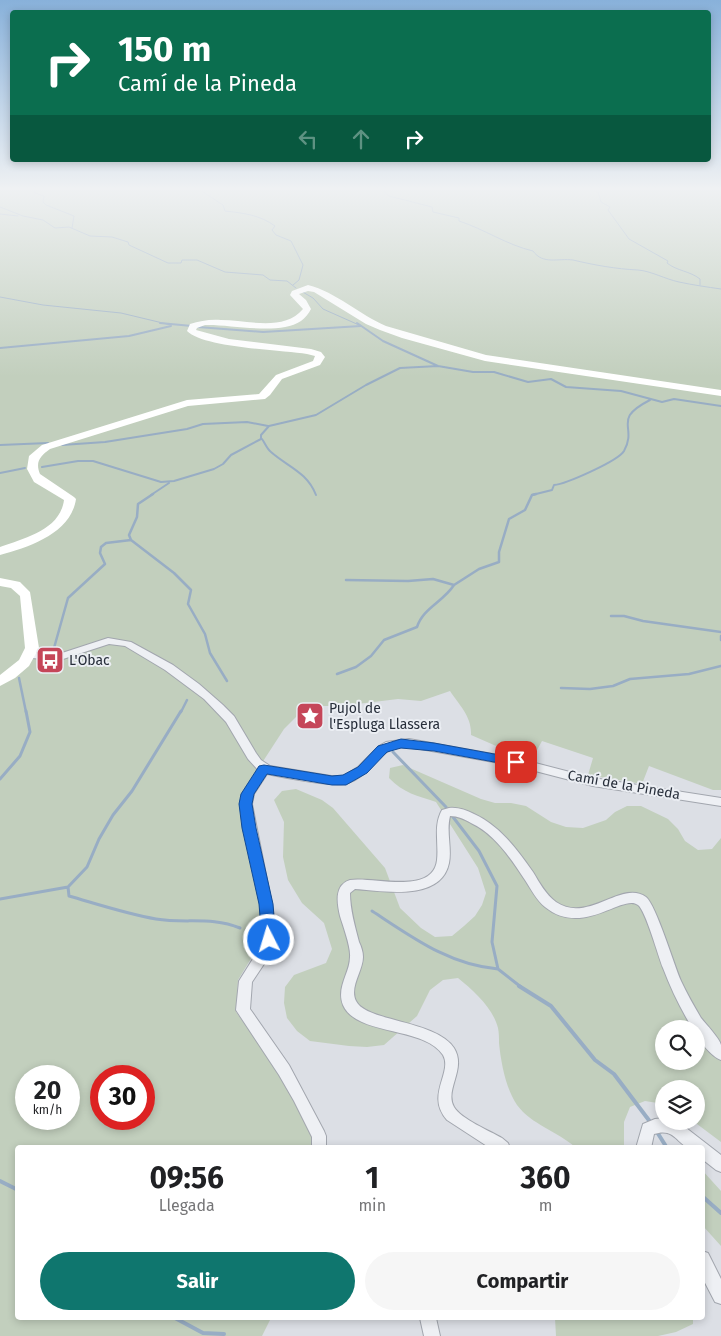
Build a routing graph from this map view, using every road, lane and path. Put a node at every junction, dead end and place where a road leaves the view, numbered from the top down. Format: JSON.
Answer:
{"nodes":[{"id":1,"x":721,"y":393,"type":"edge"},
{"id":2,"x":0,"y":551,"type":"edge"},
{"id":3,"x":0,"y":582,"type":"edge"},
{"id":4,"x":31,"y":655,"type":"junction"},
{"id":5,"x":0,"y":681,"type":"edge"},
{"id":6,"x":264,"y":769,"type":"junction"},
{"id":7,"x":721,"y":802,"type":"edge"},
{"id":8,"x":721,"y":1054,"type":"edge"},
{"id":9,"x":320,"y":1145,"type":"edge"},
{"id":10,"x":499,"y":1145,"type":"edge"},
{"id":11,"x":644,"y":1145,"type":"edge"},
{"id":12,"x":697,"y":1145,"type":"edge"},
{"id":13,"x":705,"y":1151,"type":"edge"},
{"id":14,"x":721,"y":1165,"type":"edge"},
{"id":15,"x":705,"y":1265,"type":"edge"},
{"id":16,"x":721,"y":1296,"type":"edge"},
{"id":17,"x":428,"y":1320,"type":"edge"},
{"id":18,"x":432,"y":1336,"type":"edge"}],
"edges":[{"from":1,"to":2,"type":"street"},
{"from":3,"to":4,"type":"street"},
{"from":4,"to":5,"type":"street"},
{"from":4,"to":6,"type":"street"},
{"from":6,"to":7,"type":"street","name":"Camí de la Pineda"},
{"from":6,"to":9,"type":"street"},
{"from":8,"to":10,"type":"street"},
{"from":11,"to":12,"type":"street"},
{"from":13,"to":14,"type":"street"},
{"from":15,"to":16,"type":"street"},
{"from":17,"to":18,"type":"street"}]}
